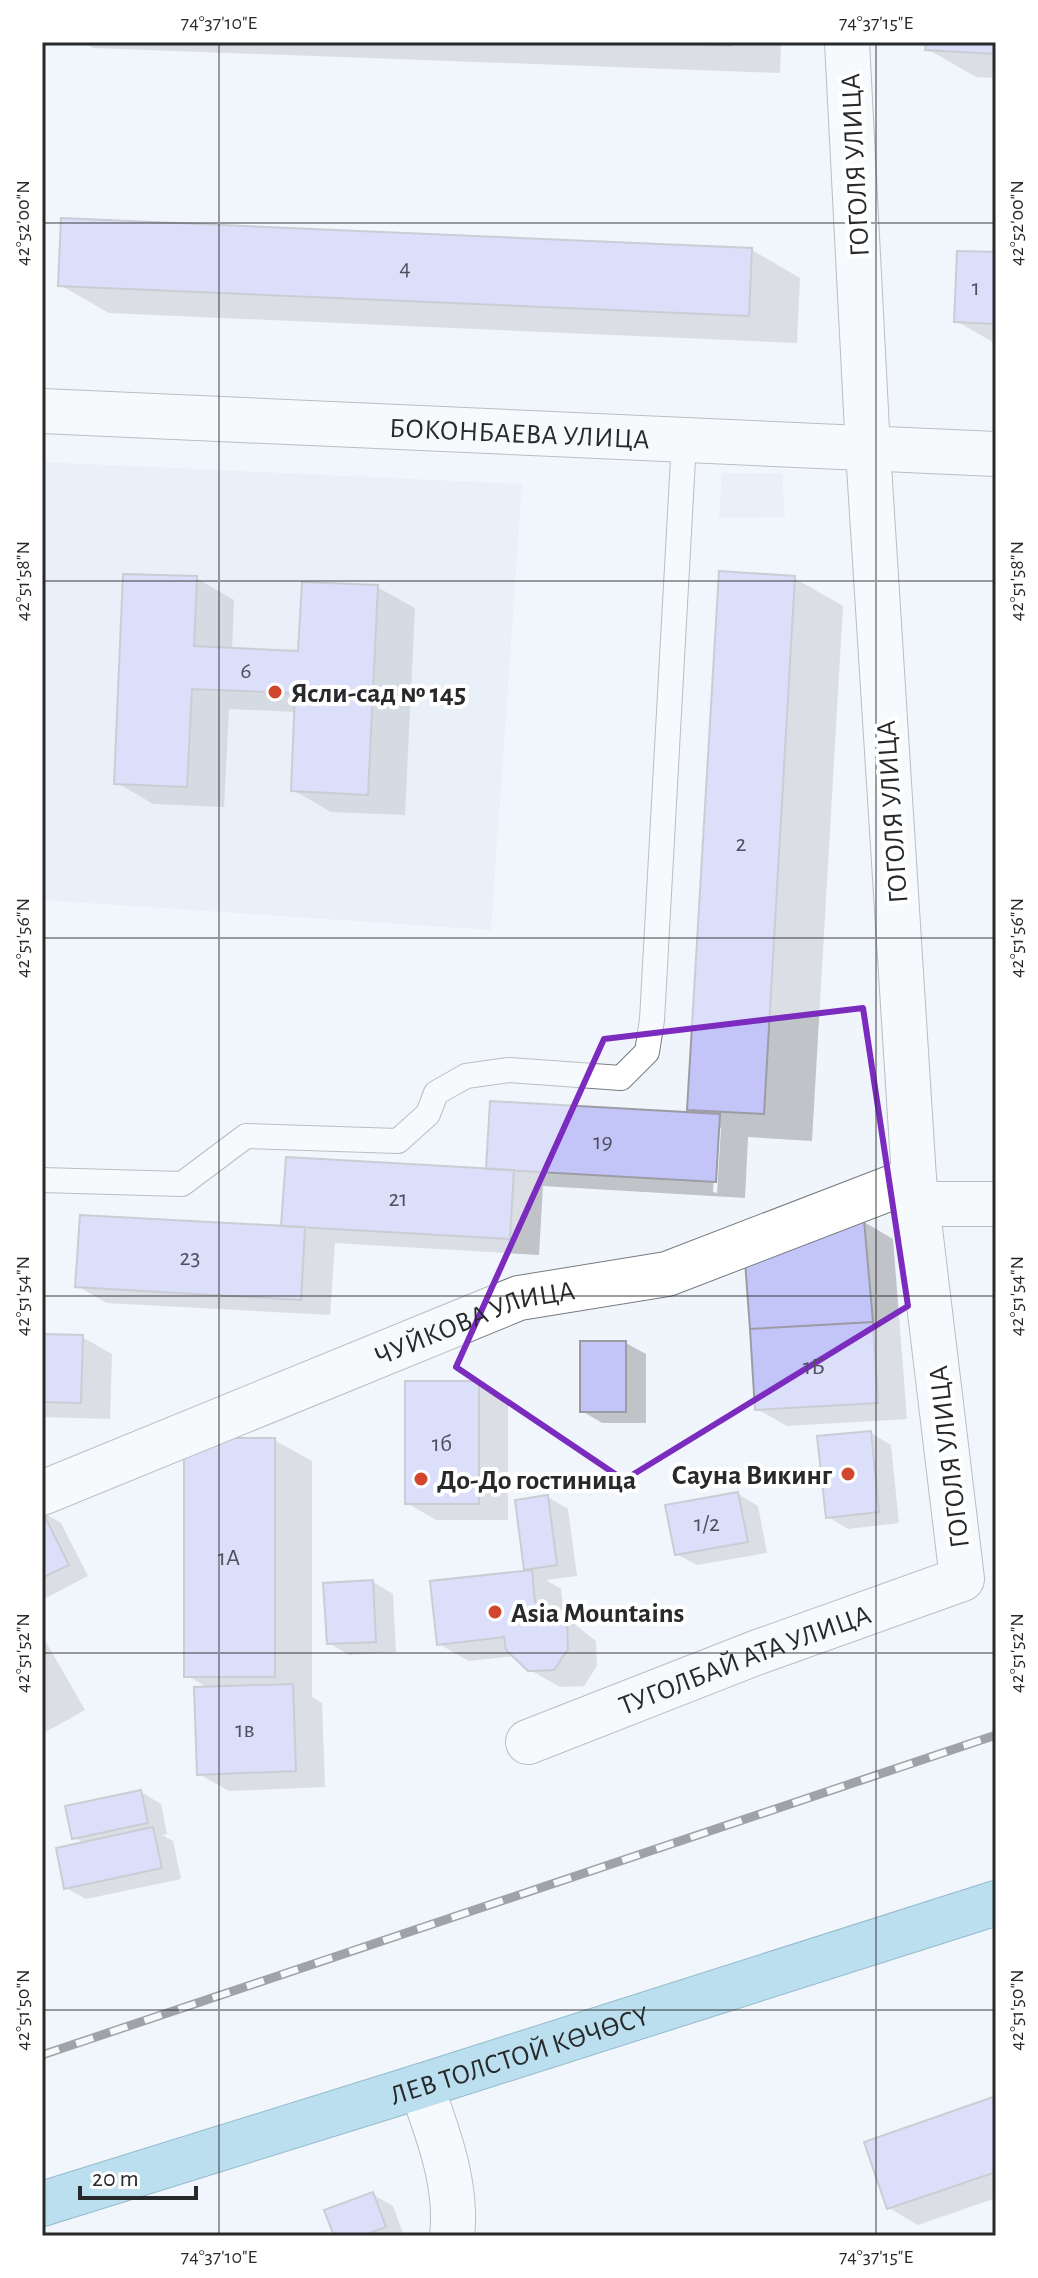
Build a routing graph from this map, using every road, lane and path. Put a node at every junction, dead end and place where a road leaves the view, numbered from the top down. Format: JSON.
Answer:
{"nodes":[{"id":1,"x":847,"y":42,"type":"edge"},
{"id":2,"x":42,"y":411,"type":"edge"},
{"id":3,"x":684,"y":441,"type":"junction"},
{"id":4,"x":868,"y":450,"type":"junction"},
{"id":5,"x":996,"y":454,"type":"edge"},
{"id":6,"x":42,"y":1180,"type":"edge"},
{"id":7,"x":916,"y":1191,"type":"junction"},
{"id":8,"x":996,"y":1204,"type":"edge"},
{"id":9,"x":42,"y":1493,"type":"edge"},
{"id":10,"x":962,"y":1579,"type":"joint"},
{"id":11,"x":528,"y":1742,"type":"dead end"},
{"id":12,"x":996,"y":1903,"type":"edge"},
{"id":13,"x":421,"y":2086,"type":"junction"},
{"id":14,"x":42,"y":2204,"type":"edge"},
{"id":15,"x":452,"y":2236,"type":"edge"}],
"edges":[{"from":1,"to":4,"type":"street","name":"ГОГОЛЯ УЛИЦА"},
{"from":2,"to":3,"type":"street","name":"БОКОНБАЕВА УЛИЦА"},
{"from":3,"to":4,"type":"street","name":"БОКОНБАЕВА УЛИЦА"},
{"from":3,"to":6,"type":"lane"},
{"from":4,"to":5,"type":"street","name":"БОКОНБАЕВА УЛИЦА"},
{"from":4,"to":7,"type":"street","name":"ГОГОЛЯ УЛИЦА"},
{"from":7,"to":8,"type":"street"},
{"from":7,"to":9,"type":"street","name":"ЧУЙКОВА УЛИЦА"},
{"from":7,"to":10,"type":"street","name":"ГОГОЛЯ УЛИЦА"},
{"from":10,"to":11,"type":"street","name":"ТУГОЛБАЙ АТА УЛИЦА"},
{"from":12,"to":13,"type":"main road","name":"ЛЕВ ТОЛСТОЙ КӨЧӨСҮ"},
{"from":13,"to":14,"type":"main road","name":"ЛЕВ ТОЛСТОЙ КӨЧӨСҮ"},
{"from":13,"to":15,"type":"street"}]}
